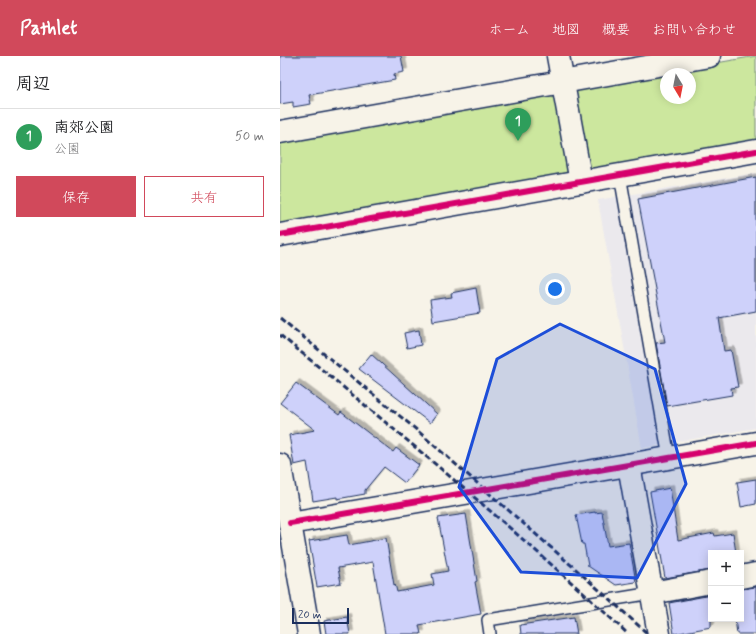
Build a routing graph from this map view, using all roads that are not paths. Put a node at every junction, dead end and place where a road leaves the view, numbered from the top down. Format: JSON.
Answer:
{"nodes":[{"id":1,"x":558,"y":56,"type":"edge"},
{"id":2,"x":709,"y":56,"type":"edge"},
{"id":3,"x":563,"y":82,"type":"junction"},
{"id":4,"x":280,"y":132,"type":"edge"},
{"id":5,"x":756,"y":151,"type":"edge"},
{"id":6,"x":620,"y":175,"type":"junction"},
{"id":7,"x":581,"y":182,"type":"junction"},
{"id":8,"x":280,"y":235,"type":"edge"},
{"id":9,"x":756,"y":443,"type":"edge"},
{"id":10,"x":669,"y":458,"type":"junction"},
{"id":11,"x":280,"y":465,"type":"edge"},
{"id":12,"x":629,"y":465,"type":"junction"},
{"id":13,"x":290,"y":523,"type":"junction"},
{"id":14,"x":756,"y":574,"type":"edge"},
{"id":15,"x":744,"y":576,"type":"edge"},
{"id":16,"x":708,"y":583,"type":"edge"},
{"id":17,"x":652,"y":593,"type":"junction"},
{"id":18,"x":309,"y":634,"type":"edge"},
{"id":19,"x":490,"y":634,"type":"edge"},
{"id":20,"x":659,"y":634,"type":"edge"}],
"edges":[{"from":1,"to":3,"type":"street"},
{"from":2,"to":3,"type":"street"},
{"from":3,"to":4,"type":"street"},
{"from":3,"to":7,"type":"street"},
{"from":5,"to":6,"type":"street"},
{"from":6,"to":7,"type":"street"},
{"from":6,"to":10,"type":"lane"},
{"from":7,"to":8,"type":"street"},
{"from":9,"to":10,"type":"street"},
{"from":10,"to":12,"type":"street"},
{"from":11,"to":13,"type":"street"},
{"from":12,"to":13,"type":"street"},
{"from":12,"to":17,"type":"street"},
{"from":13,"to":18,"type":"street"},
{"from":14,"to":15,"type":"street"},
{"from":16,"to":17,"type":"street"},
{"from":17,"to":19,"type":"lane"},
{"from":17,"to":20,"type":"street"}]}
